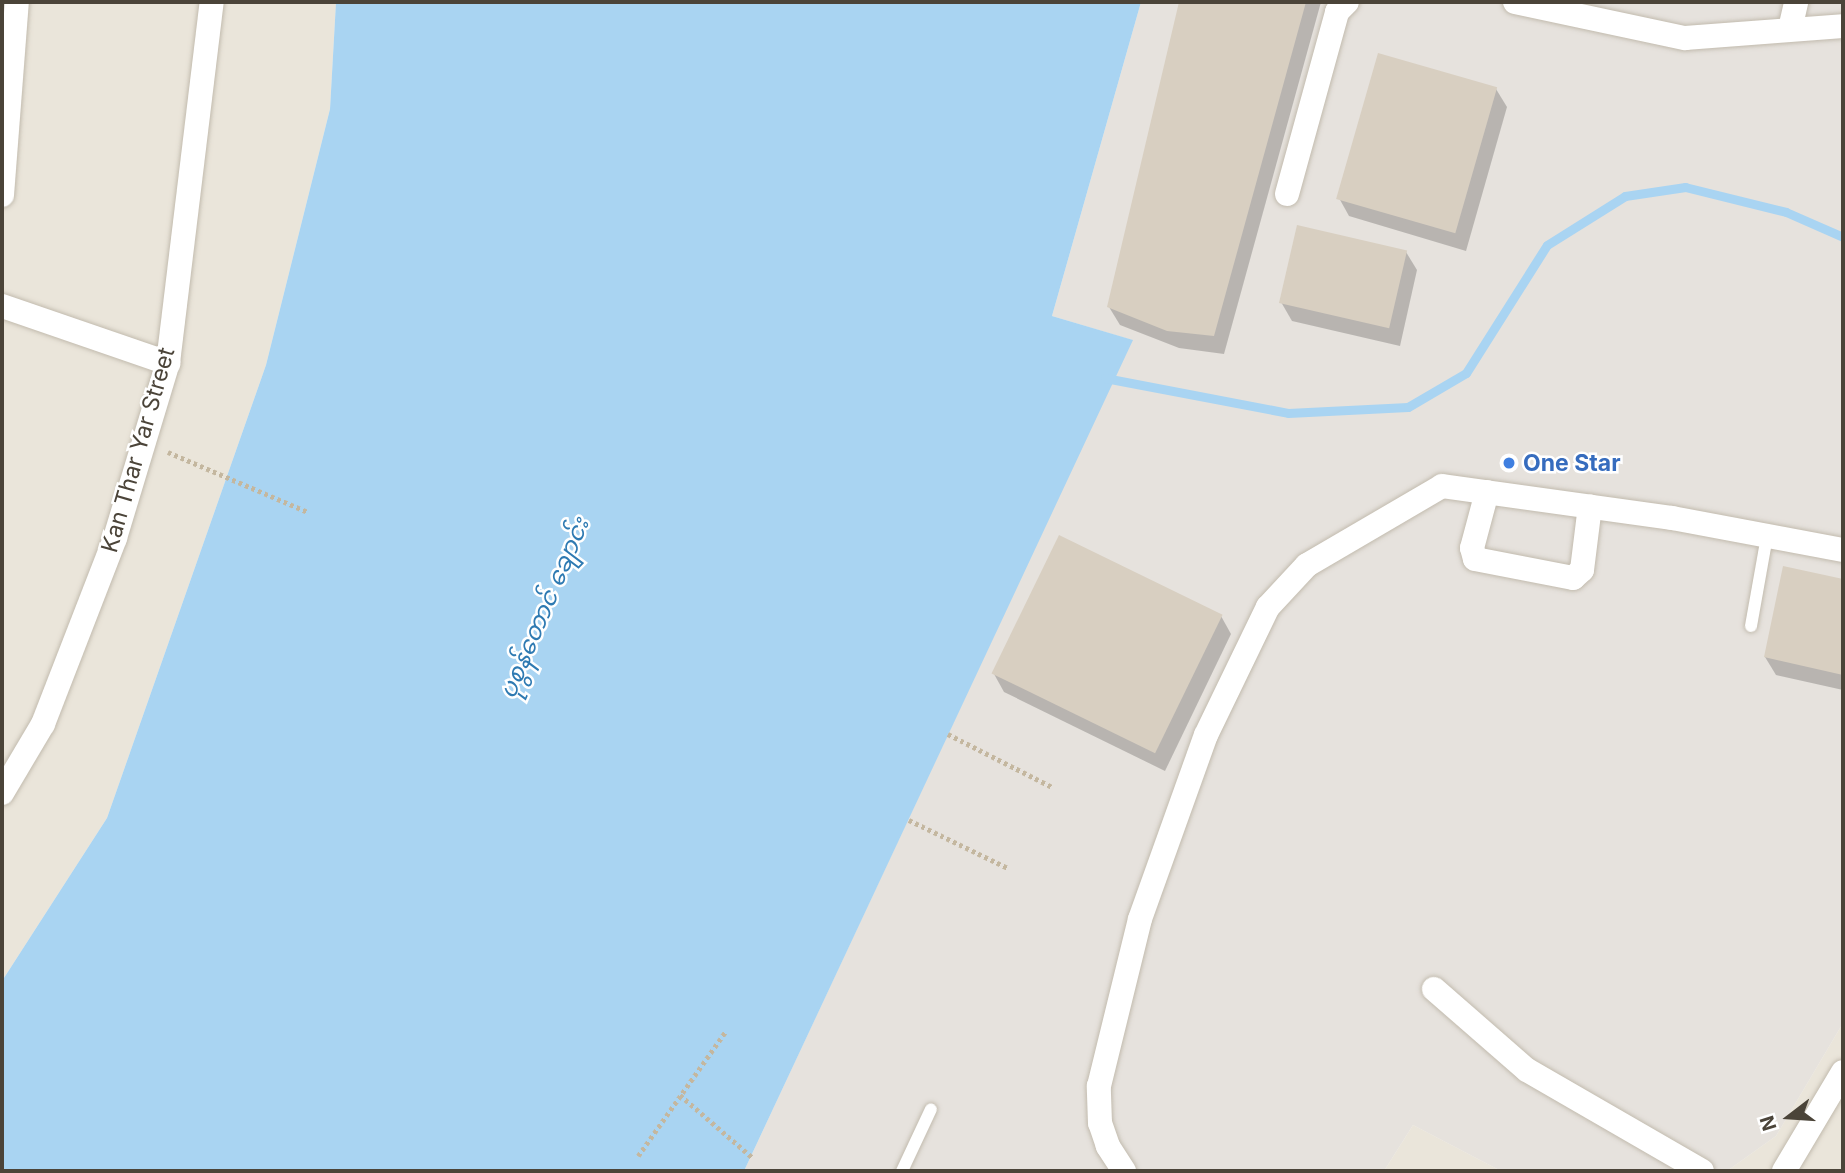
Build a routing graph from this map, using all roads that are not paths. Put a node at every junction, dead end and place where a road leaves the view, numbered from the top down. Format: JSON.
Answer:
{"nodes":[{"id":1,"x":17,"y":2,"type":"edge"},
{"id":2,"x":212,"y":2,"type":"edge"},
{"id":3,"x":1347,"y":2,"type":"edge"},
{"id":4,"x":1515,"y":2,"type":"edge"},
{"id":5,"x":1796,"y":2,"type":"edge"},
{"id":6,"x":1553,"y":6,"type":"edge"},
{"id":7,"x":1843,"y":26,"type":"edge"},
{"id":8,"x":1790,"y":29,"type":"junction"},
{"id":9,"x":5,"y":74,"type":"edge"},
{"id":10,"x":1287,"y":194,"type":"dead end"},
{"id":11,"x":2,"y":195,"type":"edge"},
{"id":12,"x":2,"y":306,"type":"edge"},
{"id":13,"x":168,"y":363,"type":"junction"},
{"id":14,"x":1487,"y":492,"type":"junction"},
{"id":15,"x":1590,"y":506,"type":"junction"},
{"id":16,"x":1767,"y":536,"type":"junction"},
{"id":17,"x":1843,"y":550,"type":"edge"},
{"id":18,"x":1751,"y":626,"type":"dead end"},
{"id":19,"x":2,"y":793,"type":"edge"},
{"id":20,"x":1434,"y":989,"type":"dead end"},
{"id":21,"x":1843,"y":1072,"type":"edge"},
{"id":22,"x":931,"y":1109,"type":"dead end"},
{"id":23,"x":902,"y":1171,"type":"edge"},
{"id":24,"x":1124,"y":1171,"type":"edge"},
{"id":25,"x":1702,"y":1171,"type":"edge"},
{"id":26,"x":1784,"y":1171,"type":"edge"}],
"edges":[{"from":1,"to":9,"type":"street"},
{"from":2,"to":13,"type":"street","name":"Kan Thar Yar Street"},
{"from":3,"to":10,"type":"street"},
{"from":4,"to":6,"type":"street"},
{"from":5,"to":8,"type":"street"},
{"from":6,"to":8,"type":"street"},
{"from":7,"to":8,"type":"street"},
{"from":9,"to":11,"type":"street"},
{"from":12,"to":13,"type":"street"},
{"from":13,"to":19,"type":"street","name":"Kan Thar Yar Street"},
{"from":14,"to":15,"type":"street"},
{"from":14,"to":15,"type":"street"},
{"from":14,"to":24,"type":"street"},
{"from":15,"to":16,"type":"street"},
{"from":16,"to":17,"type":"street"},
{"from":16,"to":18,"type":"lane"},
{"from":20,"to":25,"type":"street"},
{"from":21,"to":26,"type":"street"},
{"from":22,"to":23,"type":"lane"}]}
